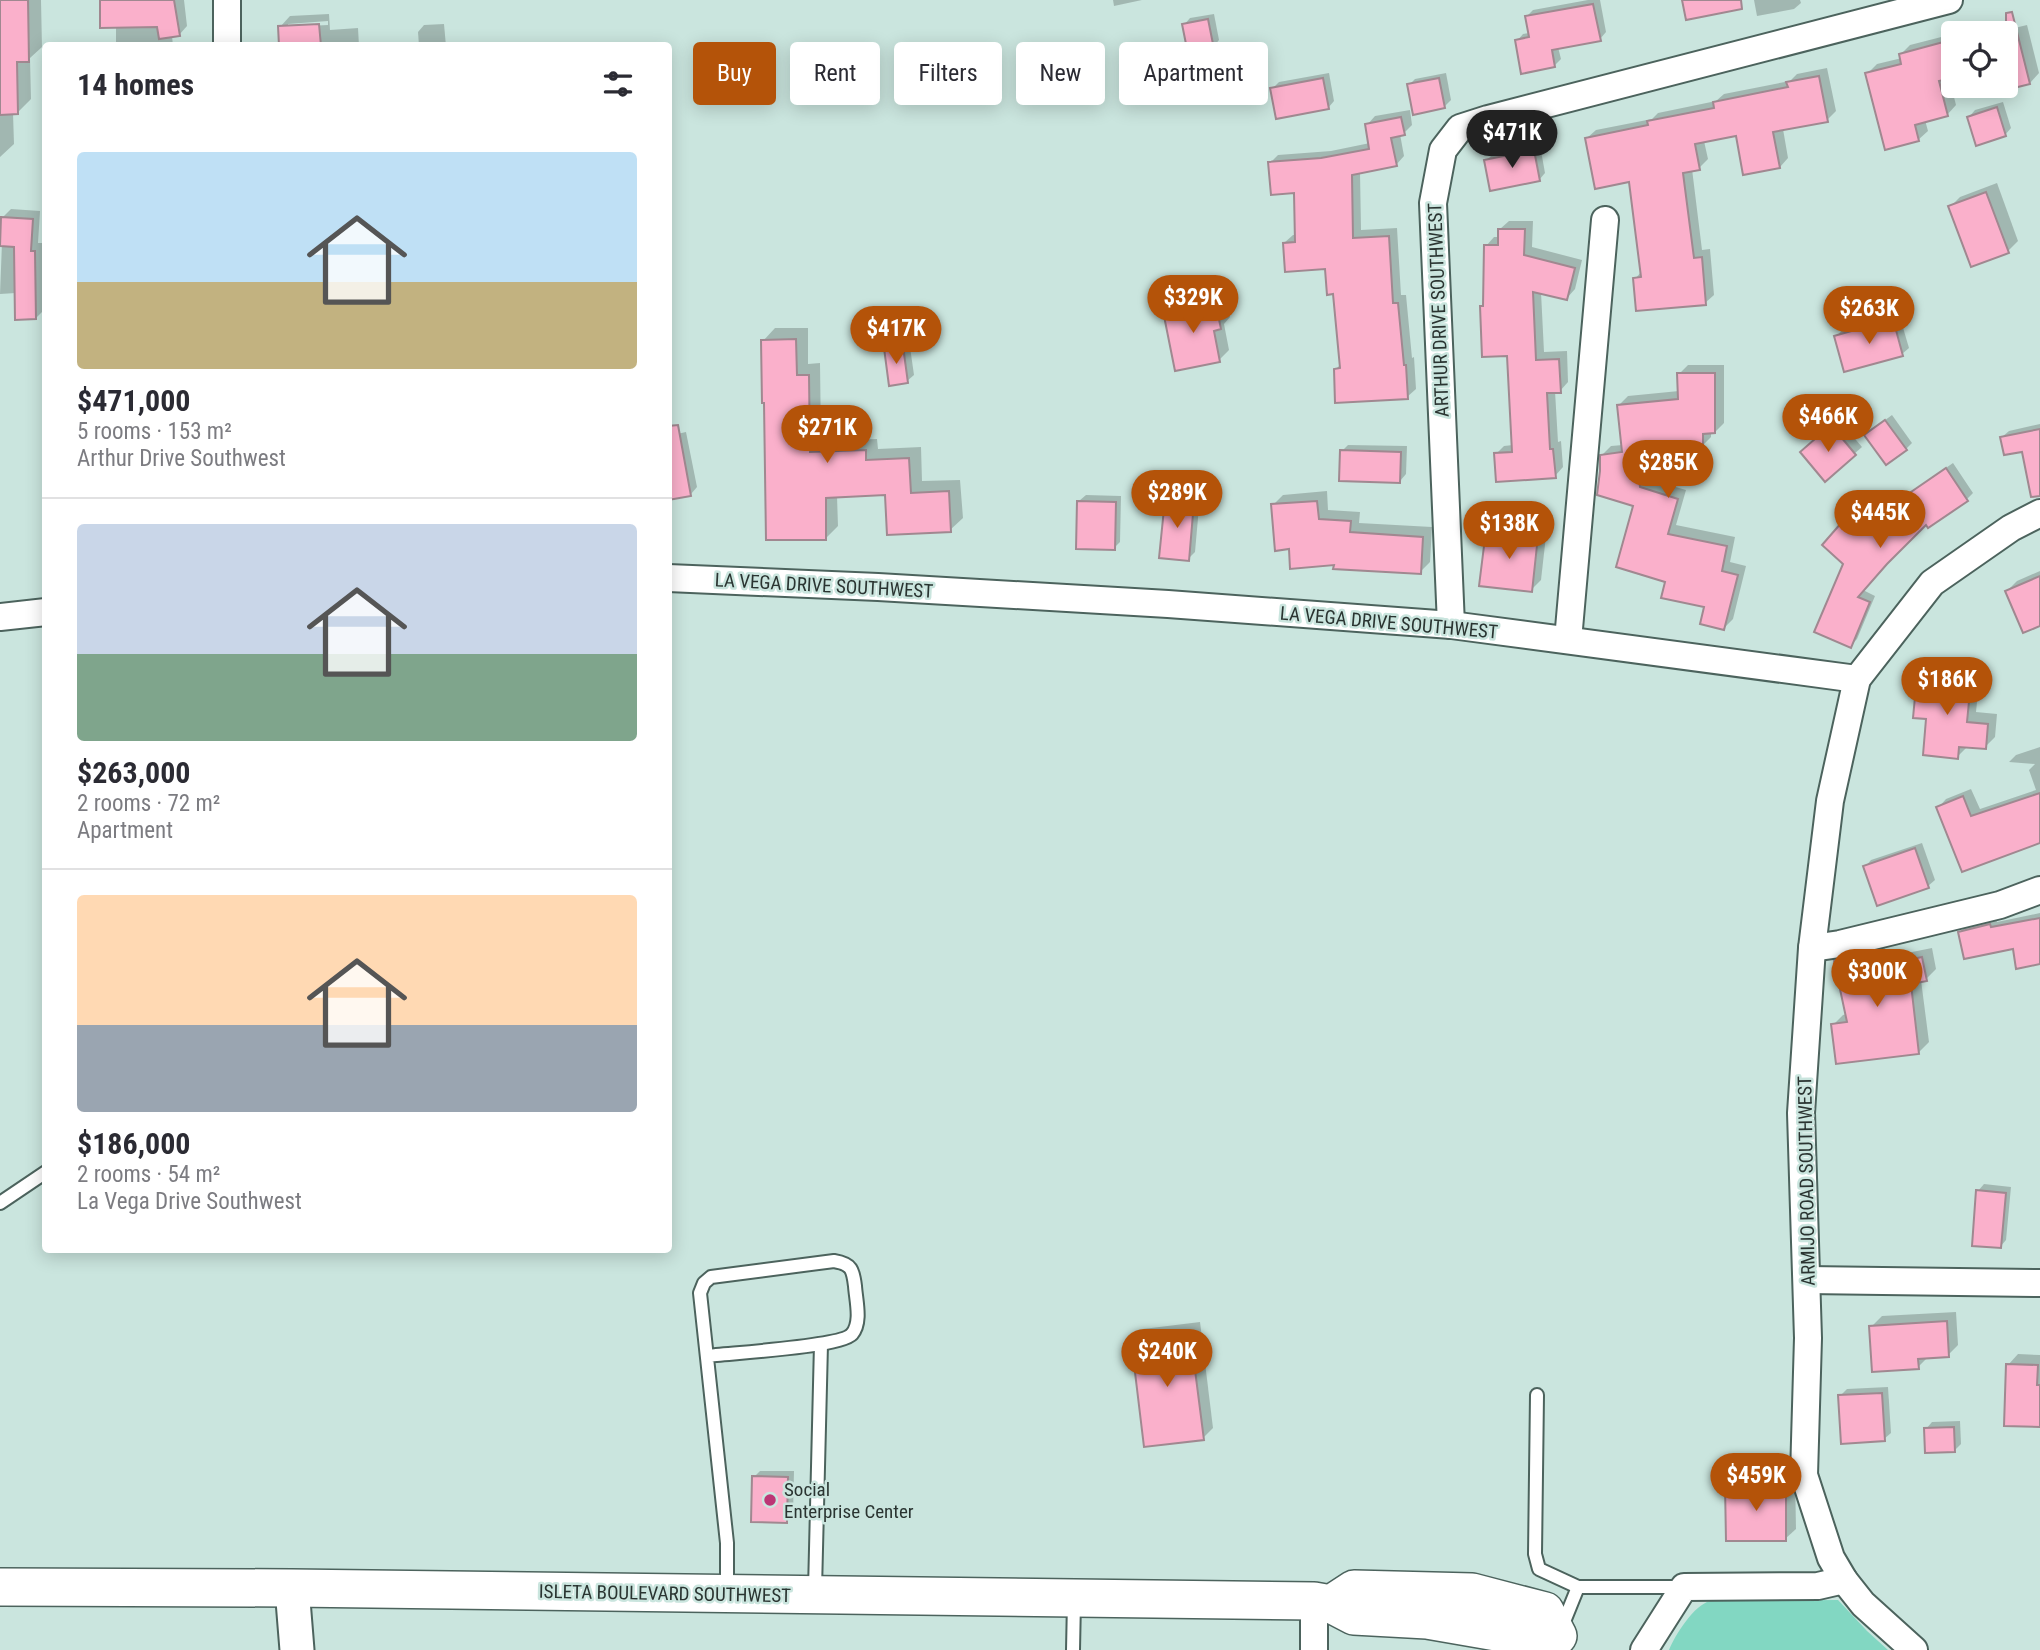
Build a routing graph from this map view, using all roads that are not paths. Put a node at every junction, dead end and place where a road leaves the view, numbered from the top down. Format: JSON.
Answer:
{"nodes":[{"id":1,"x":227,"y":0,"type":"edge"},
{"id":2,"x":1949,"y":0,"type":"edge"},
{"id":3,"x":227,"y":42,"type":"edge"},
{"id":4,"x":1605,"y":219,"type":"dead end"},
{"id":5,"x":2040,"y":513,"type":"edge"},
{"id":6,"x":672,"y":578,"type":"edge"},
{"id":7,"x":42,"y":612,"type":"edge"},
{"id":8,"x":0,"y":617,"type":"edge"},
{"id":9,"x":1451,"y":625,"type":"junction"},
{"id":10,"x":1568,"y":640,"type":"junction"},
{"id":11,"x":1857,"y":679,"type":"junction"},
{"id":12,"x":2040,"y":890,"type":"edge"},
{"id":13,"x":1812,"y":948,"type":"junction"},
{"id":14,"x":42,"y":1175,"type":"edge"},
{"id":15,"x":0,"y":1203,"type":"edge"},
{"id":16,"x":1807,"y":1280,"type":"junction"},
{"id":17,"x":2040,"y":1283,"type":"edge"},
{"id":18,"x":821,"y":1344,"type":"junction"},
{"id":19,"x":707,"y":1356,"type":"junction"},
{"id":20,"x":1537,"y":1395,"type":"dead end"},
{"id":21,"x":1844,"y":1580,"type":"junction"},
{"id":22,"x":0,"y":1587,"type":"edge"},
{"id":23,"x":1578,"y":1587,"type":"junction"},
{"id":24,"x":1684,"y":1587,"type":"junction"},
{"id":25,"x":292,"y":1588,"type":"junction"},
{"id":26,"x":727,"y":1593,"type":"junction"},
{"id":27,"x":815,"y":1594,"type":"junction"},
{"id":28,"x":1074,"y":1597,"type":"junction"},
{"id":29,"x":1323,"y":1603,"type":"junction"},
{"id":30,"x":1572,"y":1643,"type":"edge"},
{"id":31,"x":297,"y":1650,"type":"edge"},
{"id":32,"x":1073,"y":1650,"type":"edge"},
{"id":33,"x":1314,"y":1650,"type":"edge"},
{"id":34,"x":1644,"y":1650,"type":"edge"},
{"id":35,"x":1914,"y":1650,"type":"edge"}],
"edges":[{"from":1,"to":3,"type":"street"},
{"from":2,"to":9,"type":"street","name":"ARTHUR DRIVE SOUTHWEST"},
{"from":4,"to":10,"type":"street"},
{"from":5,"to":11,"type":"street"},
{"from":6,"to":9,"type":"street","name":"LA VEGA DRIVE SOUTHWEST"},
{"from":7,"to":8,"type":"street"},
{"from":9,"to":10,"type":"street","name":"LA VEGA DRIVE SOUTHWEST"},
{"from":10,"to":11,"type":"street","name":"LA VEGA DRIVE SOUTHWEST"},
{"from":11,"to":13,"type":"street","name":"ARMIJO ROAD SOUTHWEST"},
{"from":12,"to":13,"type":"street"},
{"from":13,"to":16,"type":"street","name":"ARMIJO ROAD SOUTHWEST"},
{"from":14,"to":15,"type":"lane"},
{"from":16,"to":17,"type":"street"},
{"from":16,"to":21,"type":"street","name":"ARMIJO ROAD SOUTHWEST"},
{"from":18,"to":19,"type":"lane"},
{"from":18,"to":19,"type":"lane"},
{"from":18,"to":27,"type":"lane"},
{"from":19,"to":26,"type":"lane"},
{"from":20,"to":23,"type":"lane"},
{"from":21,"to":24,"type":"street"},
{"from":21,"to":35,"type":"street","name":"ARMIJO ROAD SOUTHWEST"},
{"from":22,"to":25,"type":"main road","name":"ISLETA BOULEVARD SOUTHWEST"},
{"from":23,"to":24,"type":"lane"},
{"from":23,"to":30,"type":"lane"},
{"from":24,"to":34,"type":"street"},
{"from":25,"to":26,"type":"main road","name":"ISLETA BOULEVARD SOUTHWEST"},
{"from":25,"to":31,"type":"street"},
{"from":26,"to":27,"type":"main road","name":"ISLETA BOULEVARD SOUTHWEST"},
{"from":27,"to":28,"type":"main road","name":"ISLETA BOULEVARD SOUTHWEST"},
{"from":28,"to":29,"type":"main road","name":"ISLETA BOULEVARD SOUTHWEST"},
{"from":28,"to":32,"type":"lane"},
{"from":29,"to":30,"type":"main road","name":"ISLETA BOULEVARD SOUTHWEST"},
{"from":29,"to":33,"type":"street"}]}
